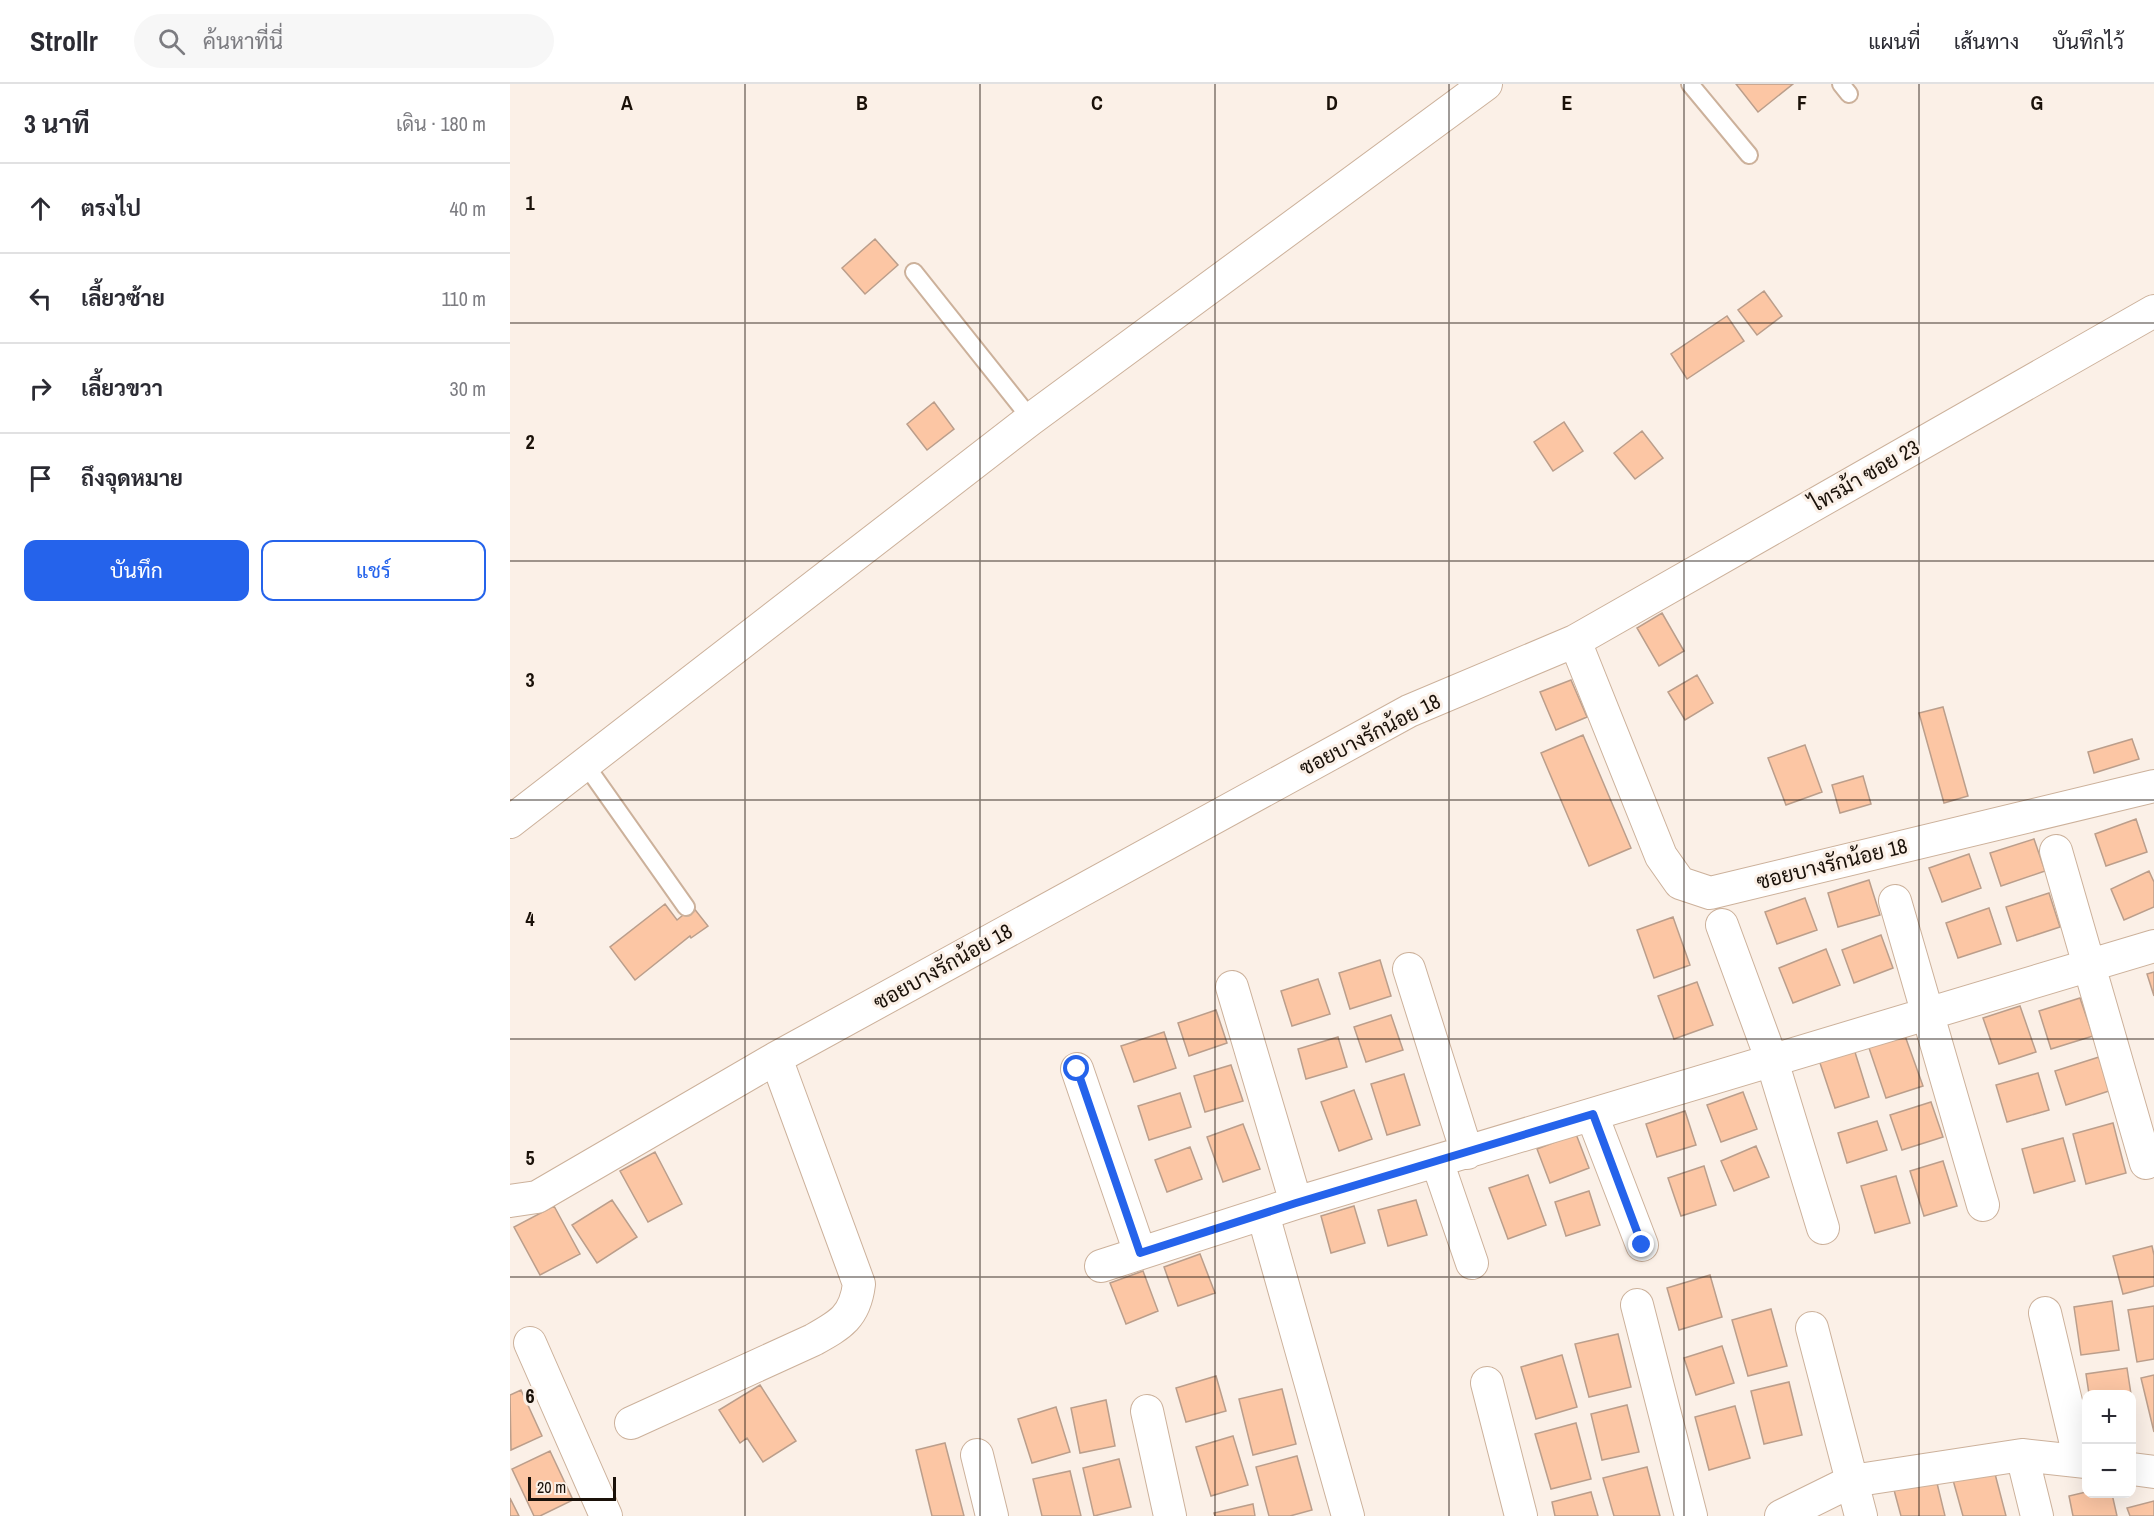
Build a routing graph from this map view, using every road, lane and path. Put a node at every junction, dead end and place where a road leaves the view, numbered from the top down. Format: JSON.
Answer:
{"nodes":[{"id":1,"x":1486,"y":84,"type":"edge"},
{"id":2,"x":1690,"y":84,"type":"edge"},
{"id":3,"x":1749,"y":155,"type":"dead end"},
{"id":4,"x":914,"y":272,"type":"dead end"},
{"id":5,"x":2154,"y":311,"type":"edge"},
{"id":6,"x":1031,"y":419,"type":"junction"},
{"id":7,"x":1575,"y":641,"type":"junction"},
{"id":8,"x":585,"y":764,"type":"junction"},
{"id":9,"x":2154,"y":786,"type":"edge"},
{"id":10,"x":510,"y":822,"type":"edge"},
{"id":11,"x":2056,"y":851,"type":"dead end"},
{"id":12,"x":1895,"y":901,"type":"dead end"},
{"id":13,"x":686,"y":907,"type":"dead end"},
{"id":14,"x":1722,"y":925,"type":"dead end"},
{"id":15,"x":2154,"y":946,"type":"edge"},
{"id":16,"x":2087,"y":966,"type":"junction"},
{"id":17,"x":1409,"y":969,"type":"dead end"},
{"id":18,"x":1232,"y":987,"type":"dead end"},
{"id":19,"x":1927,"y":1014,"type":"junction"},
{"id":20,"x":776,"y":1058,"type":"junction"},
{"id":21,"x":1772,"y":1060,"type":"junction"},
{"id":22,"x":1077,"y":1069,"type":"dead end"},
{"id":23,"x":1593,"y":1114,"type":"junction"},
{"id":24,"x":1467,"y":1153,"type":"junction"},
{"id":25,"x":1437,"y":1161,"type":"junction"},
{"id":26,"x":2146,"y":1163,"type":"dead end"},
{"id":27,"x":510,"y":1201,"type":"edge"},
{"id":28,"x":1296,"y":1203,"type":"junction"},
{"id":29,"x":1983,"y":1205,"type":"dead end"},
{"id":30,"x":1263,"y":1214,"type":"junction"},
{"id":31,"x":1823,"y":1228,"type":"dead end"},
{"id":32,"x":1642,"y":1245,"type":"dead end"},
{"id":33,"x":1140,"y":1253,"type":"junction"},
{"id":34,"x":1472,"y":1263,"type":"dead end"},
{"id":35,"x":1101,"y":1266,"type":"dead end"},
{"id":36,"x":1637,"y":1305,"type":"dead end"},
{"id":37,"x":2045,"y":1313,"type":"dead end"},
{"id":38,"x":1812,"y":1328,"type":"dead end"},
{"id":39,"x":530,"y":1343,"type":"dead end"},
{"id":40,"x":1487,"y":1383,"type":"dead end"},
{"id":41,"x":1147,"y":1411,"type":"dead end"},
{"id":42,"x":631,"y":1424,"type":"dead end"},
{"id":43,"x":977,"y":1455,"type":"dead end"},
{"id":44,"x":2022,"y":1455,"type":"junction"},
{"id":45,"x":2082,"y":1458,"type":"edge"},
{"id":46,"x":2082,"y":1462,"type":"edge"},
{"id":47,"x":2136,"y":1469,"type":"edge"},
{"id":48,"x":2154,"y":1472,"type":"edge"},
{"id":49,"x":1852,"y":1481,"type":"junction"},
{"id":50,"x":606,"y":1516,"type":"edge"},
{"id":51,"x":992,"y":1516,"type":"edge"},
{"id":52,"x":1170,"y":1516,"type":"edge"},
{"id":53,"x":1348,"y":1516,"type":"edge"},
{"id":54,"x":1521,"y":1516,"type":"edge"},
{"id":55,"x":1691,"y":1516,"type":"edge"},
{"id":56,"x":1781,"y":1516,"type":"edge"},
{"id":57,"x":1861,"y":1516,"type":"edge"},
{"id":58,"x":2037,"y":1516,"type":"edge"}],
"edges":[{"from":1,"to":6,"type":"street"},
{"from":2,"to":3,"type":"lane"},
{"from":4,"to":6,"type":"lane"},
{"from":5,"to":7,"type":"street","name":"ไทรม้า ซอย 23"},
{"from":6,"to":8,"type":"street"},
{"from":7,"to":9,"type":"street","name":"ซอยบางรักน้อย 18"},
{"from":7,"to":20,"type":"street","name":"ซอยบางรักน้อย 18"},
{"from":8,"to":10,"type":"street"},
{"from":8,"to":13,"type":"lane"},
{"from":11,"to":16,"type":"street"},
{"from":12,"to":19,"type":"street"},
{"from":14,"to":21,"type":"street"},
{"from":15,"to":16,"type":"street"},
{"from":16,"to":19,"type":"street"},
{"from":16,"to":26,"type":"street"},
{"from":17,"to":24,"type":"street"},
{"from":18,"to":28,"type":"street"},
{"from":19,"to":21,"type":"street"},
{"from":19,"to":29,"type":"street"},
{"from":20,"to":27,"type":"street","name":"ซอยบางรักน้อย 18"},
{"from":20,"to":42,"type":"street"},
{"from":21,"to":23,"type":"street"},
{"from":21,"to":31,"type":"street"},
{"from":22,"to":33,"type":"street"},
{"from":23,"to":24,"type":"street"},
{"from":23,"to":32,"type":"street"},
{"from":24,"to":25,"type":"street"},
{"from":25,"to":28,"type":"street"},
{"from":25,"to":34,"type":"street"},
{"from":28,"to":30,"type":"street"},
{"from":30,"to":33,"type":"street"},
{"from":30,"to":53,"type":"street"},
{"from":33,"to":35,"type":"street"},
{"from":36,"to":55,"type":"street"},
{"from":37,"to":45,"type":"street"},
{"from":38,"to":49,"type":"street"},
{"from":39,"to":50,"type":"street"},
{"from":40,"to":54,"type":"street"},
{"from":41,"to":52,"type":"street"},
{"from":43,"to":51,"type":"street"},
{"from":44,"to":46,"type":"street"},
{"from":44,"to":49,"type":"street"},
{"from":44,"to":58,"type":"street"},
{"from":47,"to":48,"type":"street"},
{"from":49,"to":56,"type":"street"},
{"from":49,"to":57,"type":"street"}]}
